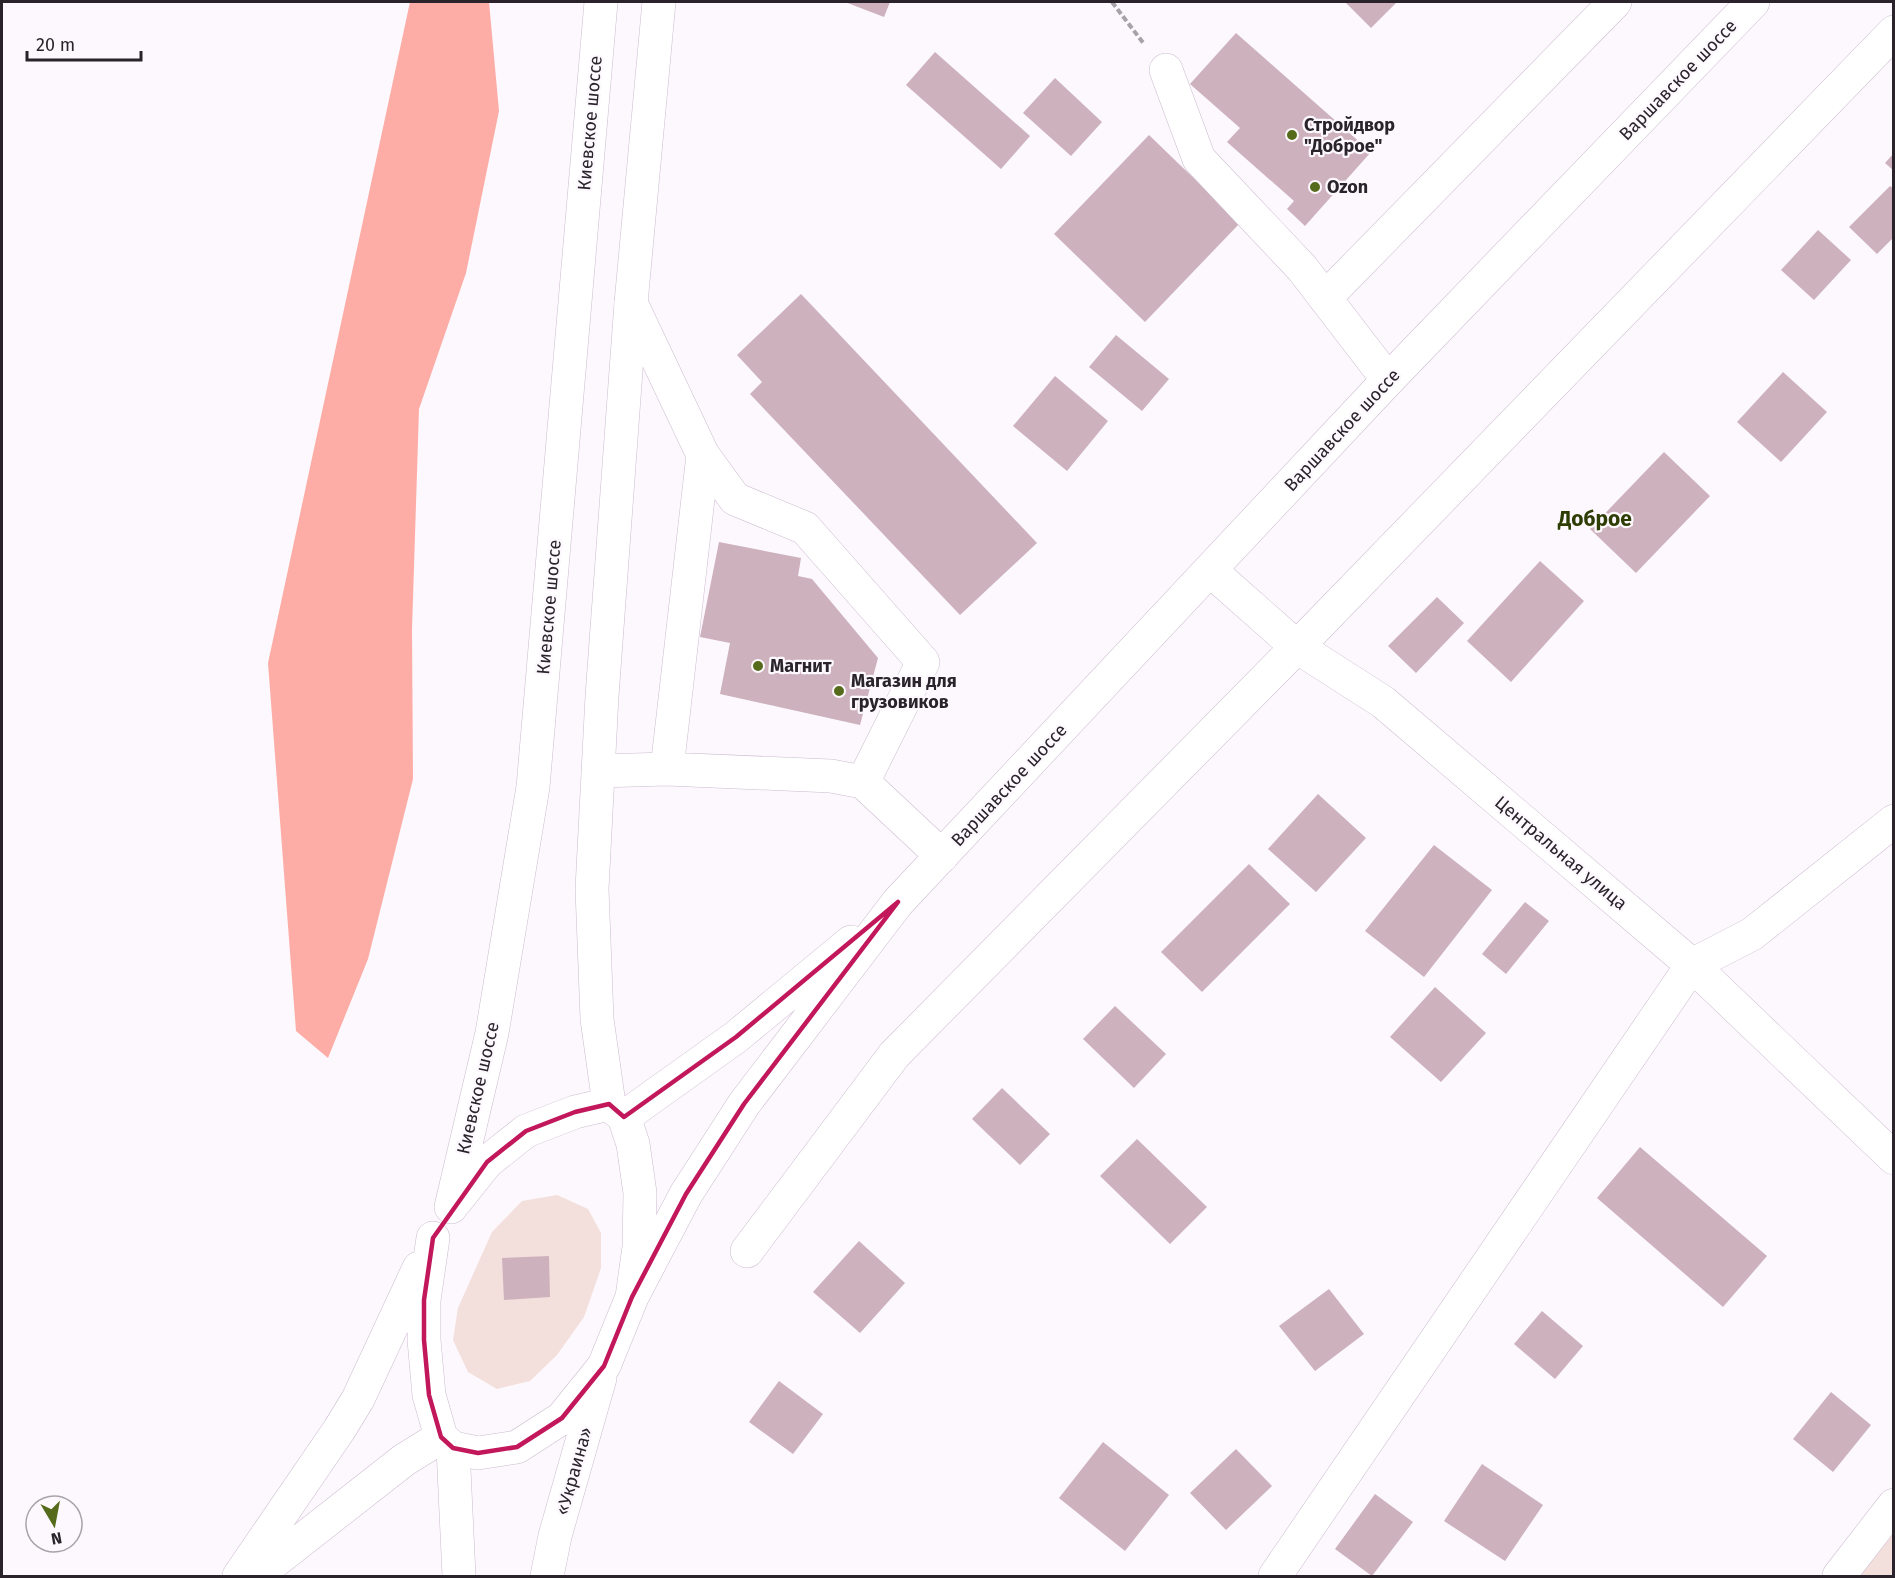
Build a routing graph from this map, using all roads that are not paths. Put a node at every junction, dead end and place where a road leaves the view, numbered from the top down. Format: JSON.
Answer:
{"nodes":[{"id":1,"x":601,"y":2,"type":"edge"},
{"id":2,"x":658,"y":2,"type":"edge"},
{"id":3,"x":1615,"y":2,"type":"edge"},
{"id":4,"x":1753,"y":2,"type":"edge"},
{"id":5,"x":1893,"y":32,"type":"edge"},
{"id":6,"x":1166,"y":70,"type":"road end"},
{"id":7,"x":1325,"y":298,"type":"junction"},
{"id":8,"x":632,"y":303,"type":"junction"},
{"id":9,"x":1388,"y":380,"type":"junction"},
{"id":10,"x":703,"y":455,"type":"junction"},
{"id":11,"x":1210,"y":570,"type":"junction"},
{"id":12,"x":1297,"y":648,"type":"junction"},
{"id":13,"x":667,"y":769,"type":"junction"},
{"id":14,"x":599,"y":771,"type":"junction"},
{"id":15,"x":863,"y":782,"type":"junction"},
{"id":16,"x":1893,"y":820,"type":"edge"},
{"id":17,"x":938,"y":860,"type":"junction"},
{"id":18,"x":898,"y":902,"type":"junction"},
{"id":19,"x":1692,"y":965,"type":"junction"},
{"id":20,"x":617,"y":1111,"type":"junction"},
{"id":21,"x":1893,"y":1158,"type":"edge"},
{"id":22,"x":451,"y":1207,"type":"junction"},
{"id":23,"x":433,"y":1238,"type":"junction"},
{"id":24,"x":747,"y":1251,"type":"dead end"},
{"id":25,"x":632,"y":1297,"type":"junction"},
{"id":26,"x":604,"y":1366,"type":"junction"},
{"id":27,"x":447,"y":1442,"type":"junction"},
{"id":28,"x":1893,"y":1505,"type":"edge"},
{"id":29,"x":239,"y":1576,"type":"edge"},
{"id":30,"x":256,"y":1576,"type":"edge"},
{"id":31,"x":459,"y":1576,"type":"edge"},
{"id":32,"x":547,"y":1576,"type":"edge"},
{"id":33,"x":1275,"y":1576,"type":"edge"},
{"id":34,"x":1839,"y":1576,"type":"edge"}],
"edges":[{"from":1,"to":22,"type":"main road","name":"Киевское шоссе"},
{"from":2,"to":8,"type":"main road"},
{"from":3,"to":7,"type":"main road"},
{"from":4,"to":9,"type":"main road","name":"Варшавское шоссе"},
{"from":5,"to":12,"type":"main road"},
{"from":6,"to":7,"type":"main road"},
{"from":7,"to":9,"type":"main road"},
{"from":8,"to":10,"type":"main road"},
{"from":8,"to":14,"type":"main road"},
{"from":9,"to":11,"type":"main road","name":"Варшавское шоссе"},
{"from":10,"to":13,"type":"main road"},
{"from":10,"to":15,"type":"main road"},
{"from":11,"to":12,"type":"main road","name":"Центральная улица"},
{"from":11,"to":17,"type":"main road","name":"Варшавское шоссе"},
{"from":12,"to":19,"type":"main road","name":"Центральная улица"},
{"from":12,"to":24,"type":"main road"},
{"from":13,"to":14,"type":"main road"},
{"from":13,"to":15,"type":"main road"},
{"from":14,"to":20,"type":"main road"},
{"from":15,"to":17,"type":"main road"},
{"from":16,"to":19,"type":"main road"},
{"from":17,"to":18,"type":"main road","name":"Варшавское шоссе"},
{"from":18,"to":20,"type":"main road"},
{"from":18,"to":25,"type":"main road"},
{"from":19,"to":21,"type":"main road","name":"Центральная улица"},
{"from":19,"to":33,"type":"main road"},
{"from":20,"to":22,"type":"main road"},
{"from":20,"to":25,"type":"main road"},
{"from":22,"to":23,"type":"main road"},
{"from":23,"to":27,"type":"main road"},
{"from":23,"to":29,"type":"main road"},
{"from":25,"to":26,"type":"main road"},
{"from":26,"to":27,"type":"main road"},
{"from":26,"to":32,"type":"main road","name":"«Украина»"},
{"from":27,"to":30,"type":"main road"},
{"from":27,"to":31,"type":"main road"},
{"from":28,"to":34,"type":"main road"}]}
